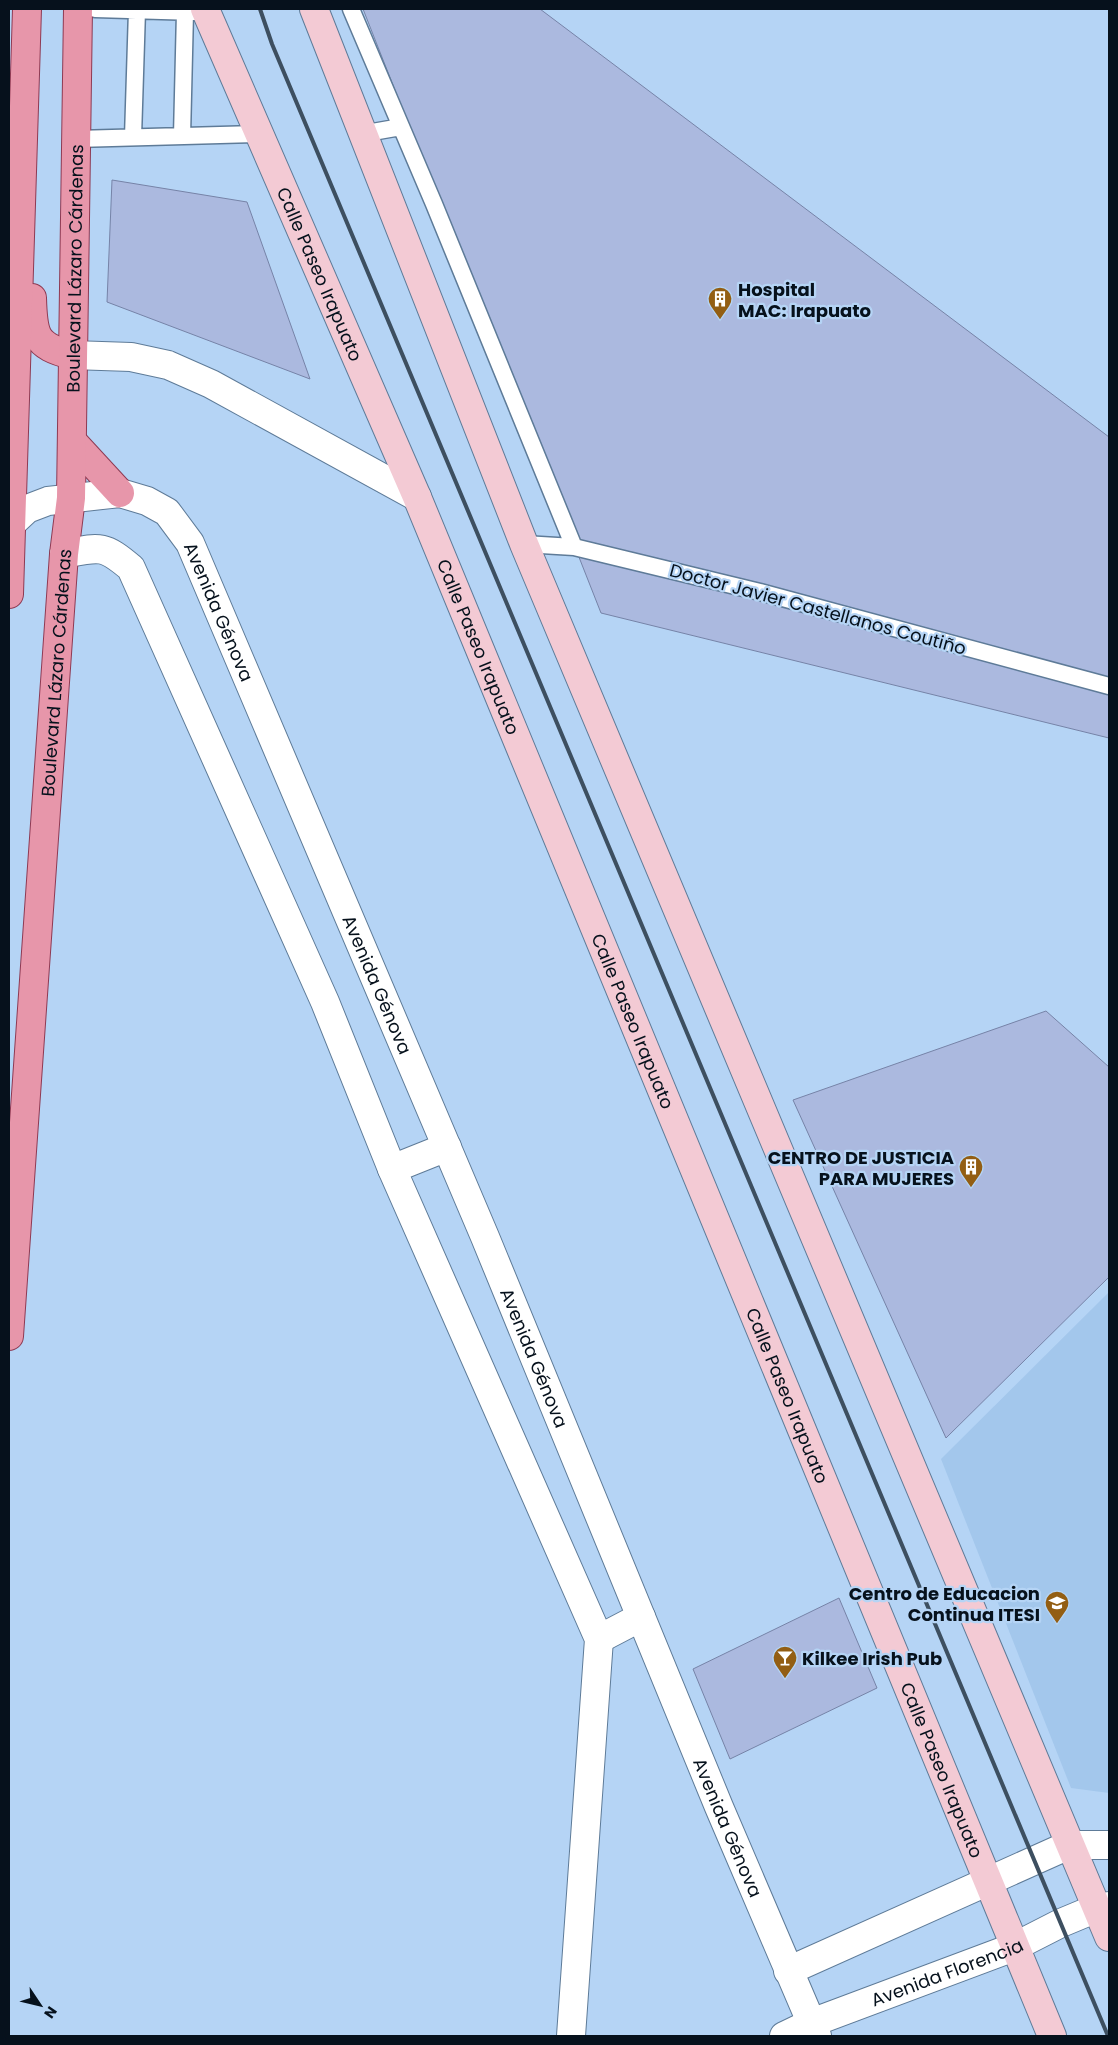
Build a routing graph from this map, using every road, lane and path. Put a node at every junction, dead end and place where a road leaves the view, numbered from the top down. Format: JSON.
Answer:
{"nodes":[{"id":1,"x":27,"y":9,"type":"edge"},
{"id":2,"x":78,"y":9,"type":"edge"},
{"id":3,"x":95,"y":9,"type":"edge"},
{"id":4,"x":314,"y":9,"type":"edge"},
{"id":5,"x":351,"y":9,"type":"edge"},
{"id":6,"x":137,"y":10,"type":"junction"},
{"id":7,"x":199,"y":11,"type":"edge"},
{"id":8,"x":401,"y":127,"type":"junction"},
{"id":9,"x":260,"y":134,"type":"junction"},
{"id":10,"x":361,"y":134,"type":"junction"},
{"id":11,"x":182,"y":136,"type":"junction"},
{"id":12,"x":133,"y":137,"type":"junction"},
{"id":13,"x":76,"y":139,"type":"junction"},
{"id":14,"x":21,"y":228,"type":"junction"},
{"id":15,"x":72,"y":355,"type":"junction"},
{"id":16,"x":12,"y":388,"type":"edge"},
{"id":17,"x":73,"y":442,"type":"junction"},
{"id":18,"x":120,"y":493,"type":"junction"},
{"id":19,"x":417,"y":497,"type":"junction"},
{"id":20,"x":71,"y":498,"type":"junction"},
{"id":21,"x":11,"y":524,"type":"junction"},
{"id":22,"x":524,"y":544,"type":"junction"},
{"id":23,"x":574,"y":547,"type":"junction"},
{"id":24,"x":64,"y":554,"type":"junction"},
{"id":25,"x":9,"y":594,"type":"edge"},
{"id":26,"x":1109,"y":686,"type":"edge"},
{"id":27,"x":447,"y":1147,"type":"junction"},
{"id":28,"x":392,"y":1169,"type":"junction"},
{"id":29,"x":10,"y":1298,"type":"edge"},
{"id":30,"x":9,"y":1336,"type":"edge"},
{"id":31,"x":641,"y":1618,"type":"junction"},
{"id":32,"x":599,"y":1639,"type":"junction"},
{"id":33,"x":1069,"y":1845,"type":"junction"},
{"id":34,"x":1109,"y":1845,"type":"edge"},
{"id":35,"x":989,"y":1881,"type":"junction"},
{"id":36,"x":1103,"y":1907,"type":"edge"},
{"id":37,"x":1109,"y":1937,"type":"edge"},
{"id":38,"x":1014,"y":1947,"type":"junction"},
{"id":39,"x":788,"y":1971,"type":"junction"},
{"id":40,"x":814,"y":2030,"type":"edge"},
{"id":41,"x":572,"y":2036,"type":"edge"},
{"id":42,"x":784,"y":2036,"type":"edge"},
{"id":43,"x":1052,"y":2036,"type":"edge"}],
"edges":[{"from":1,"to":14,"type":"main road"},
{"from":2,"to":13,"type":"main road","name":"Boulevard Lázaro Cárdenas"},
{"from":3,"to":6,"type":"lane"},
{"from":4,"to":10,"type":"main road"},
{"from":5,"to":8,"type":"lane"},
{"from":6,"to":7,"type":"lane"},
{"from":6,"to":12,"type":"lane"},
{"from":7,"to":9,"type":"main road","name":"Calle Paseo Irapuato"},
{"from":7,"to":11,"type":"lane"},
{"from":8,"to":10,"type":"lane"},
{"from":8,"to":23,"type":"lane"},
{"from":9,"to":11,"type":"lane"},
{"from":9,"to":19,"type":"main road","name":"Calle Paseo Irapuato"},
{"from":10,"to":22,"type":"main road"},
{"from":11,"to":12,"type":"lane"},
{"from":12,"to":13,"type":"lane"},
{"from":13,"to":15,"type":"main road","name":"Boulevard Lázaro Cárdenas"},
{"from":14,"to":15,"type":"main road"},
{"from":14,"to":16,"type":"main road"},
{"from":15,"to":17,"type":"main road","name":"Boulevard Lázaro Cárdenas"},
{"from":15,"to":19,"type":"street"},
{"from":16,"to":21,"type":"main road"},
{"from":17,"to":18,"type":"main road"},
{"from":17,"to":20,"type":"main road","name":"Boulevard Lázaro Cárdenas"},
{"from":18,"to":20,"type":"street","name":"Avenida Génova"},
{"from":18,"to":27,"type":"street","name":"Avenida Génova"},
{"from":19,"to":35,"type":"main road","name":"Calle Paseo Irapuato"},
{"from":20,"to":21,"type":"street","name":"Avenida Génova"},
{"from":20,"to":24,"type":"main road","name":"Boulevard Lázaro Cárdenas"},
{"from":21,"to":25,"type":"main road"},
{"from":22,"to":23,"type":"lane","name":"Doctor Javier Castellanos Coutiño"},
{"from":22,"to":33,"type":"main road"},
{"from":23,"to":26,"type":"lane","name":"Doctor Javier Castellanos Coutiño"},
{"from":24,"to":28,"type":"street"},
{"from":24,"to":29,"type":"main road","name":"Boulevard Lázaro Cárdenas"},
{"from":27,"to":28,"type":"street"},
{"from":27,"to":31,"type":"street","name":"Avenida Génova"},
{"from":28,"to":32,"type":"street"},
{"from":29,"to":30,"type":"main road","name":"Boulevard Lázaro Cárdenas"},
{"from":31,"to":32,"type":"street"},
{"from":31,"to":39,"type":"street","name":"Avenida Génova"},
{"from":32,"to":41,"type":"street"},
{"from":33,"to":34,"type":"street"},
{"from":33,"to":35,"type":"street"},
{"from":33,"to":36,"type":"main road"},
{"from":35,"to":38,"type":"main road","name":"Calle Paseo Irapuato"},
{"from":35,"to":39,"type":"street"},
{"from":36,"to":37,"type":"main road"},
{"from":36,"to":38,"type":"street","name":"Avenida Florencia"},
{"from":38,"to":40,"type":"street","name":"Avenida Florencia"},
{"from":38,"to":43,"type":"main road","name":"Calle Paseo Irapuato"},
{"from":39,"to":40,"type":"street","name":"Avenida Génova"},
{"from":40,"to":42,"type":"street","name":"Avenida Florencia"}]}
